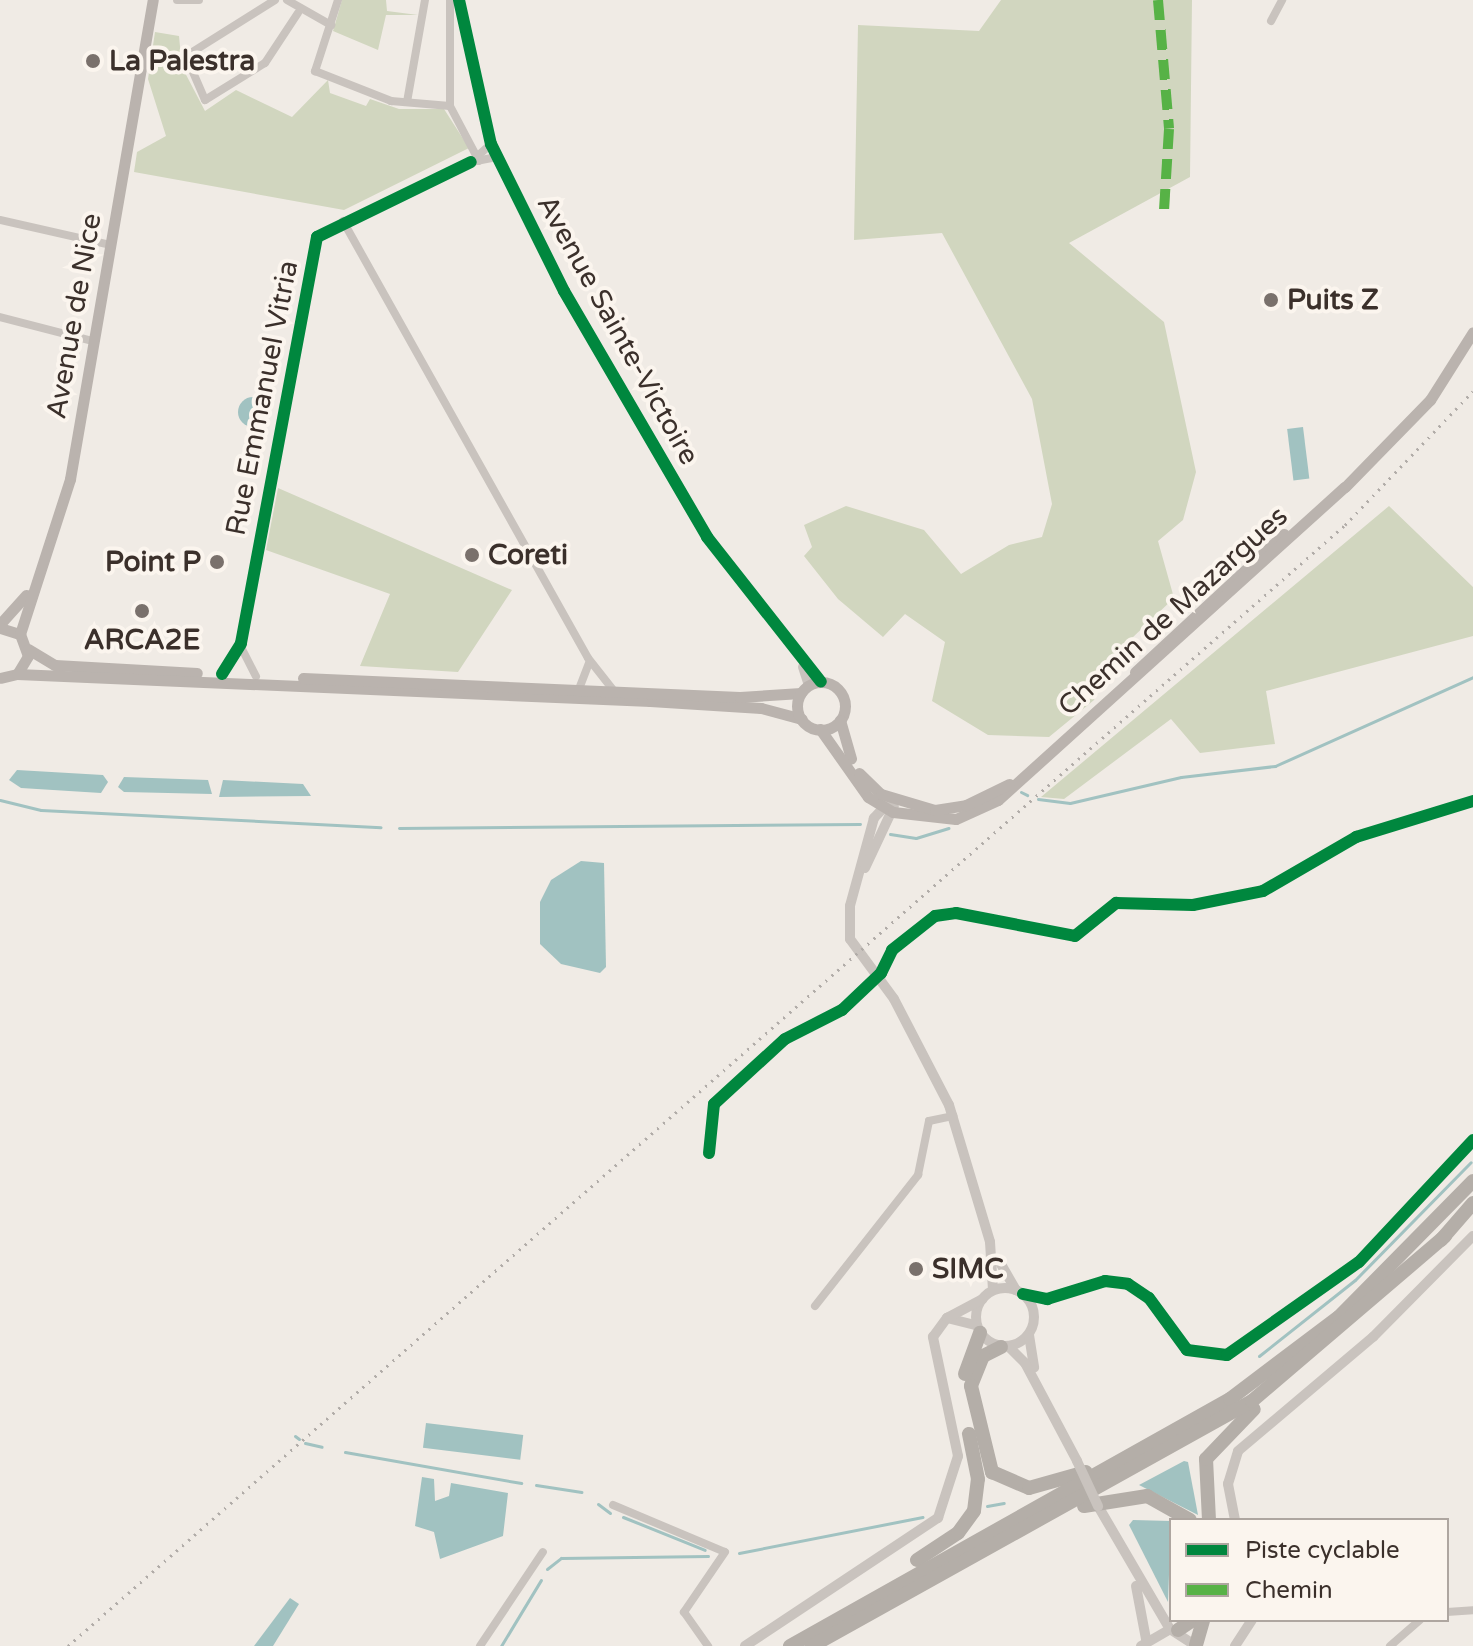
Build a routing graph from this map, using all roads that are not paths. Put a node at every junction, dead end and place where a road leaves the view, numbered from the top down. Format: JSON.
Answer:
{"nodes":[{"id":1,"x":146,"y":0,"type":"edge"},
{"id":2,"x":153,"y":0,"type":"edge"},
{"id":3,"x":177,"y":0,"type":"edge"},
{"id":4,"x":199,"y":0,"type":"edge"},
{"id":5,"x":275,"y":0,"type":"edge"},
{"id":6,"x":287,"y":0,"type":"edge"},
{"id":7,"x":338,"y":0,"type":"edge"},
{"id":8,"x":425,"y":0,"type":"edge"},
{"id":9,"x":450,"y":0,"type":"edge"},
{"id":10,"x":459,"y":0,"type":"edge"},
{"id":11,"x":1282,"y":0,"type":"edge"},
{"id":12,"x":298,"y":13,"type":"junction"},
{"id":13,"x":1271,"y":21,"type":"dead end"},
{"id":14,"x":331,"y":25,"type":"junction"},
{"id":15,"x":407,"y":102,"type":"junction"},
{"id":16,"x":450,"y":106,"type":"junction"},
{"id":17,"x":491,"y":144,"type":"junction"},
{"id":18,"x":496,"y":157,"type":"junction"},
{"id":19,"x":476,"y":160,"type":"junction"},
{"id":20,"x":0,"y":220,"type":"edge"},
{"id":21,"x":343,"y":221,"type":"junction"},
{"id":22,"x":109,"y":245,"type":"junction"},
{"id":23,"x":0,"y":317,"type":"edge"},
{"id":24,"x":1473,"y":332,"type":"edge"},
{"id":25,"x":89,"y":340,"type":"junction"},
{"id":26,"x":0,"y":626,"type":"edge"},
{"id":27,"x":20,"y":634,"type":"junction"},
{"id":28,"x":241,"y":643,"type":"junction"},
{"id":29,"x":28,"y":649,"type":"junction"},
{"id":30,"x":588,"y":658,"type":"junction"},
{"id":31,"x":17,"y":674,"type":"junction"},
{"id":32,"x":222,"y":674,"type":"junction"},
{"id":33,"x":256,"y":676,"type":"junction"},
{"id":34,"x":1,"y":679,"type":"edge"},
{"id":35,"x":810,"y":687,"type":"junction"},
{"id":36,"x":578,"y":690,"type":"junction"},
{"id":37,"x":614,"y":692,"type":"junction"},
{"id":38,"x":802,"y":719,"type":"junction"},
{"id":39,"x":840,"y":720,"type":"junction"},
{"id":40,"x":820,"y":729,"type":"junction"},
{"id":41,"x":1473,"y":801,"type":"edge"},
{"id":42,"x":889,"y":806,"type":"junction"},
{"id":43,"x":879,"y":975,"type":"junction"},
{"id":44,"x":953,"y":1116,"type":"junction"},
{"id":45,"x":1473,"y":1140,"type":"edge"},
{"id":46,"x":709,"y":1153,"type":"dead end"},
{"id":47,"x":1473,"y":1181,"type":"edge"},
{"id":48,"x":1473,"y":1203,"type":"edge"},
{"id":49,"x":1445,"y":1236,"type":"junction"},
{"id":50,"x":1473,"y":1236,"type":"edge"},
{"id":51,"x":990,"y":1242,"type":"junction"},
{"id":52,"x":993,"y":1290,"type":"junction"},
{"id":53,"x":1020,"y":1292,"type":"junction"},
{"id":54,"x":1058,"y":1296,"type":"junction"},
{"id":55,"x":982,"y":1299,"type":"junction"},
{"id":56,"x":815,"y":1306,"type":"dead end"},
{"id":57,"x":947,"y":1318,"type":"junction"},
{"id":58,"x":978,"y":1329,"type":"junction"},
{"id":59,"x":1031,"y":1330,"type":"junction"},
{"id":60,"x":1005,"y":1347,"type":"junction"},
{"id":61,"x":1289,"y":1358,"type":"junction"},
{"id":62,"x":1043,"y":1393,"type":"junction"},
{"id":63,"x":613,"y":1505,"type":"dead end"},
{"id":64,"x":1186,"y":1518,"type":"edge"},
{"id":65,"x":1209,"y":1518,"type":"edge"},
{"id":66,"x":1235,"y":1518,"type":"edge"},
{"id":67,"x":543,"y":1552,"type":"dead end"},
{"id":68,"x":1132,"y":1573,"type":"junction"},
{"id":69,"x":928,"y":1579,"type":"junction"},
{"id":70,"x":1473,"y":1610,"type":"edge"},
{"id":71,"x":1449,"y":1612,"type":"edge"},
{"id":72,"x":1189,"y":1622,"type":"edge"},
{"id":73,"x":1202,"y":1622,"type":"edge"},
{"id":74,"x":1251,"y":1622,"type":"edge"},
{"id":75,"x":1418,"y":1622,"type":"edge"},
{"id":76,"x":1174,"y":1630,"type":"junction"},
{"id":77,"x":1144,"y":1642,"type":"edge"},
{"id":78,"x":1196,"y":1645,"type":"edge"},
{"id":79,"x":480,"y":1646,"type":"edge"},
{"id":80,"x":708,"y":1646,"type":"edge"},
{"id":81,"x":745,"y":1646,"type":"edge"},
{"id":82,"x":780,"y":1646,"type":"edge"},
{"id":83,"x":790,"y":1646,"type":"edge"},
{"id":84,"x":812,"y":1646,"type":"edge"},
{"id":85,"x":1235,"y":1646,"type":"edge"},
{"id":86,"x":1390,"y":1646,"type":"edge"}],
"edges":[{"from":1,"to":22,"type":"main road","name":"Avenue de Nice"},
{"from":2,"to":22,"type":"main road","name":"Avenue de Nice"},
{"from":3,"to":4,"type":"street"},
{"from":5,"to":12,"type":"street"},
{"from":6,"to":12,"type":"street"},
{"from":7,"to":14,"type":"street"},
{"from":8,"to":15,"type":"street"},
{"from":9,"to":16,"type":"street"},
{"from":10,"to":17,"type":"street","name":"Avenue Sainte-Victoire"},
{"from":11,"to":13,"type":"street"},
{"from":12,"to":14,"type":"street"},
{"from":14,"to":15,"type":"street"},
{"from":15,"to":16,"type":"street"},
{"from":16,"to":19,"type":"street"},
{"from":17,"to":18,"type":"street","name":"Avenue Sainte-Victoire"},
{"from":17,"to":19,"type":"street"},
{"from":18,"to":19,"type":"street"},
{"from":18,"to":35,"type":"street","name":"Avenue Sainte-Victoire"},
{"from":19,"to":21,"type":"street","name":"Rue Emmanuel Vitria"},
{"from":20,"to":22,"type":"street"},
{"from":21,"to":28,"type":"street","name":"Rue Emmanuel Vitria"},
{"from":21,"to":30,"type":"street"},
{"from":22,"to":25,"type":"main road","name":"Avenue de Nice"},
{"from":22,"to":27,"type":"main road","name":"Avenue de Nice"},
{"from":23,"to":25,"type":"street"},
{"from":24,"to":42,"type":"main road","name":"Chemin de Mazargues"},
{"from":25,"to":26,"type":"main road","name":"Avenue de Nice"},
{"from":26,"to":27,"type":"main road"},
{"from":27,"to":29,"type":"main road"},
{"from":28,"to":32,"type":"street"},
{"from":28,"to":33,"type":"street"},
{"from":29,"to":31,"type":"main road"},
{"from":29,"to":32,"type":"main road"},
{"from":30,"to":36,"type":"street"},
{"from":30,"to":37,"type":"street"},
{"from":31,"to":34,"type":"main road"},
{"from":31,"to":38,"type":"main road"},
{"from":32,"to":33,"type":"main road"},
{"from":33,"to":36,"type":"main road"},
{"from":35,"to":37,"type":"main road"},
{"from":35,"to":38,"type":"main road"},
{"from":35,"to":39,"type":"main road"},
{"from":36,"to":37,"type":"main road"},
{"from":38,"to":40,"type":"main road"},
{"from":39,"to":40,"type":"main road"},
{"from":39,"to":42,"type":"main road"},
{"from":40,"to":42,"type":"main road"},
{"from":41,"to":43,"type":"street"},
{"from":42,"to":43,"type":"street"},
{"from":43,"to":44,"type":"street"},
{"from":43,"to":46,"type":"street"},
{"from":44,"to":51,"type":"street"},
{"from":44,"to":56,"type":"street"},
{"from":45,"to":54,"type":"street"},
{"from":47,"to":61,"type":"highway"},
{"from":48,"to":49,"type":"highway"},
{"from":49,"to":65,"type":"highway"},
{"from":49,"to":69,"type":"highway"},
{"from":50,"to":66,"type":"street"},
{"from":51,"to":52,"type":"street"},
{"from":51,"to":53,"type":"street"},
{"from":52,"to":53,"type":"street"},
{"from":52,"to":55,"type":"street"},
{"from":53,"to":54,"type":"street"},
{"from":53,"to":59,"type":"street"},
{"from":54,"to":59,"type":"street"},
{"from":55,"to":57,"type":"street"},
{"from":55,"to":58,"type":"street"},
{"from":57,"to":58,"type":"street"},
{"from":57,"to":81,"type":"street"},
{"from":58,"to":60,"type":"street"},
{"from":58,"to":82,"type":"highway"},
{"from":59,"to":60,"type":"street"},
{"from":59,"to":62,"type":"street"},
{"from":60,"to":61,"type":"highway"},
{"from":60,"to":62,"type":"street"},
{"from":61,"to":83,"type":"highway"},
{"from":62,"to":68,"type":"street","bridge":true},
{"from":63,"to":80,"type":"street"},
{"from":64,"to":69,"type":"highway"},
{"from":67,"to":79,"type":"street"},
{"from":68,"to":76,"type":"street"},
{"from":68,"to":77,"type":"street"},
{"from":69,"to":84,"type":"highway"},
{"from":70,"to":71,"type":"street"},
{"from":72,"to":76,"type":"highway"},
{"from":73,"to":78,"type":"highway"},
{"from":74,"to":85,"type":"street"},
{"from":75,"to":86,"type":"street"},
{"from":76,"to":77,"type":"street"},
{"from":76,"to":78,"type":"street"}]}
